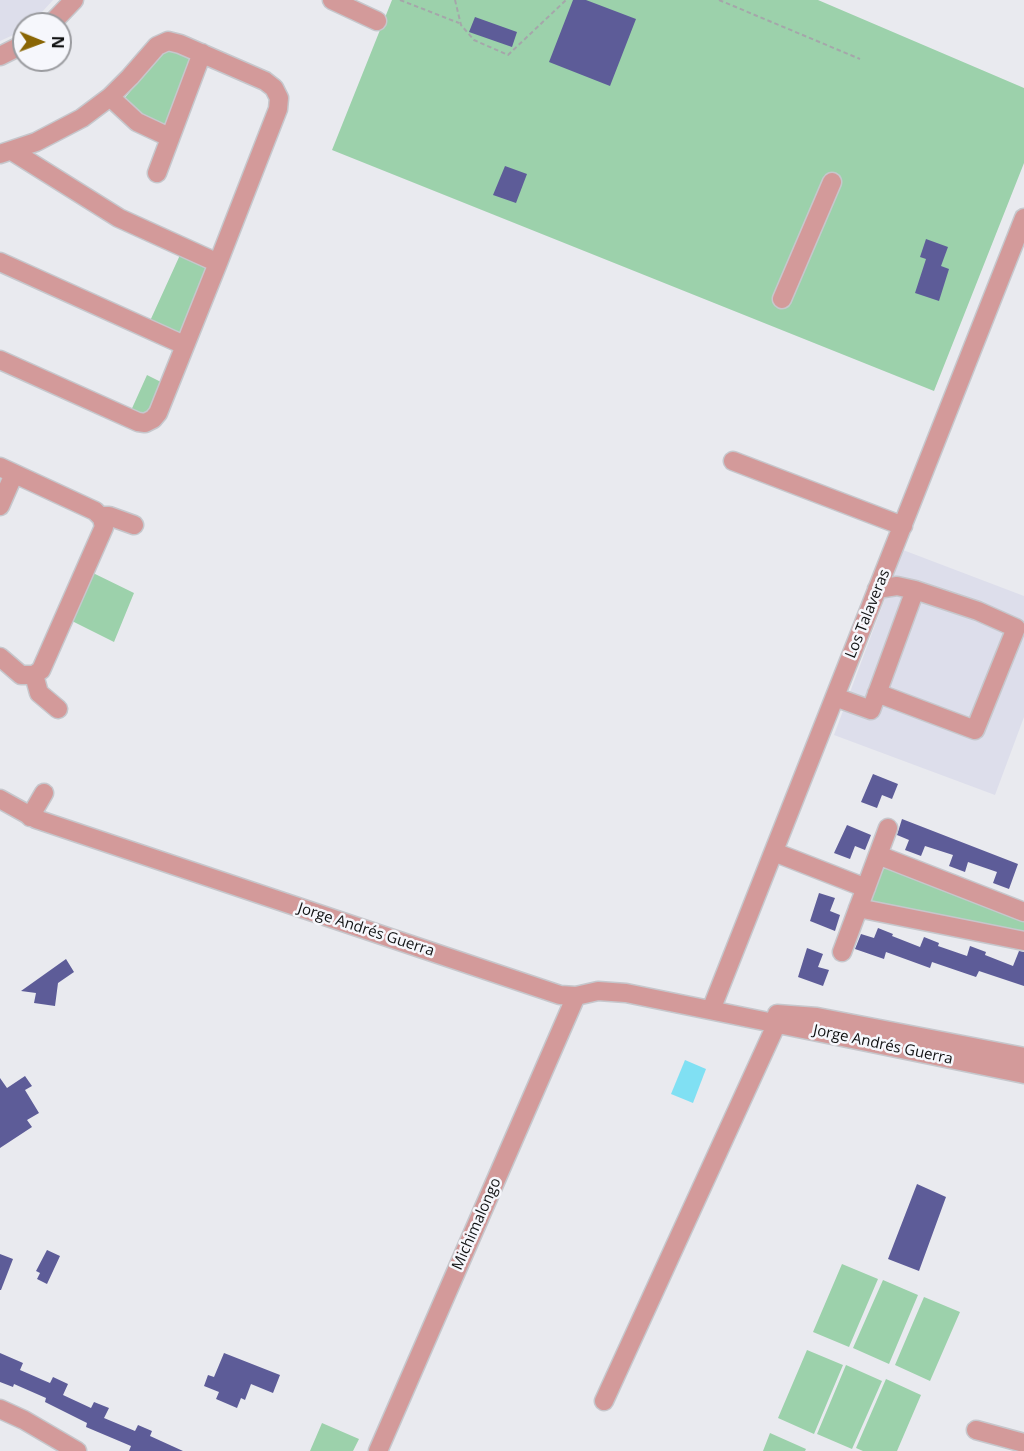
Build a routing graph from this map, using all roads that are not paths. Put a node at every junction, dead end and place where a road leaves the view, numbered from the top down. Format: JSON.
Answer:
{"nodes":[{"id":1,"x":74,"y":0,"type":"edge"},
{"id":2,"x":332,"y":0,"type":"edge"},
{"id":3,"x":62,"y":12,"type":"edge"},
{"id":4,"x":377,"y":21,"type":"dead end"},
{"id":5,"x":202,"y":53,"type":"junction"},
{"id":6,"x":110,"y":97,"type":"junction"},
{"id":7,"x":169,"y":137,"type":"junction"},
{"id":8,"x":6,"y":152,"type":"edge"},
{"id":9,"x":157,"y":172,"type":"dead end"},
{"id":10,"x":832,"y":182,"type":"dead end"},
{"id":11,"x":1024,"y":218,"type":"edge"},
{"id":12,"x":0,"y":262,"type":"edge"},
{"id":13,"x":218,"y":263,"type":"junction"},
{"id":14,"x":782,"y":299,"type":"dead end"},
{"id":15,"x":184,"y":345,"type":"junction"},
{"id":16,"x":0,"y":360,"type":"edge"},
{"id":17,"x":733,"y":461,"type":"dead end"},
{"id":18,"x":7,"y":471,"type":"edge"},
{"id":19,"x":0,"y":506,"type":"edge"},
{"id":20,"x":100,"y":516,"type":"junction"},
{"id":21,"x":134,"y":525,"type":"dead end"},
{"id":22,"x":903,"y":526,"type":"junction"},
{"id":23,"x":877,"y":589,"type":"junction"},
{"id":24,"x":915,"y":590,"type":"junction"},
{"id":25,"x":0,"y":657,"type":"edge"},
{"id":26,"x":34,"y":675,"type":"junction"},
{"id":27,"x":877,"y":693,"type":"junction"},
{"id":28,"x":835,"y":697,"type":"junction"},
{"id":29,"x":58,"y":709,"type":"dead end"},
{"id":30,"x":44,"y":793,"type":"dead end"},
{"id":31,"x":0,"y":799,"type":"edge"},
{"id":32,"x":30,"y":817,"type":"junction"},
{"id":33,"x":888,"y":828,"type":"dead end"},
{"id":34,"x":774,"y":852,"type":"junction"},
{"id":35,"x":878,"y":855,"type":"junction"},
{"id":36,"x":866,"y":888,"type":"junction"},
{"id":37,"x":858,"y":908,"type":"junction"},
{"id":38,"x":1024,"y":912,"type":"edge"},
{"id":39,"x":1024,"y":941,"type":"edge"},
{"id":40,"x":842,"y":952,"type":"dead end"},
{"id":41,"x":576,"y":996,"type":"junction"},
{"id":42,"x":711,"y":1010,"type":"junction"},
{"id":43,"x":743,"y":1016,"type":"junction"},
{"id":44,"x":777,"y":1023,"type":"junction"},
{"id":45,"x":1024,"y":1057,"type":"edge"},
{"id":46,"x":1024,"y":1074,"type":"edge"},
{"id":47,"x":604,"y":1401,"type":"dead end"},
{"id":48,"x":0,"y":1409,"type":"edge"},
{"id":49,"x":976,"y":1430,"type":"dead end"},
{"id":50,"x":1024,"y":1443,"type":"edge"},
{"id":51,"x":77,"y":1451,"type":"edge"},
{"id":52,"x":378,"y":1451,"type":"edge"}],
"edges":[{"from":1,"to":3,"type":"street"},
{"from":2,"to":4,"type":"street"},
{"from":5,"to":6,"type":"street"},
{"from":5,"to":7,"type":"street"},
{"from":5,"to":13,"type":"street"},
{"from":6,"to":7,"type":"street"},
{"from":6,"to":8,"type":"street"},
{"from":7,"to":9,"type":"street"},
{"from":8,"to":13,"type":"street"},
{"from":10,"to":14,"type":"street"},
{"from":11,"to":22,"type":"street","name":"Los Talaveras"},
{"from":12,"to":15,"type":"street"},
{"from":13,"to":15,"type":"street"},
{"from":15,"to":16,"type":"street"},
{"from":17,"to":22,"type":"street"},
{"from":18,"to":19,"type":"street"},
{"from":18,"to":20,"type":"street"},
{"from":20,"to":21,"type":"street"},
{"from":20,"to":26,"type":"street"},
{"from":22,"to":23,"type":"street","name":"Los Talaveras"},
{"from":23,"to":24,"type":"street"},
{"from":23,"to":28,"type":"street","name":"Los Talaveras"},
{"from":24,"to":27,"type":"street"},
{"from":24,"to":27,"type":"street"},
{"from":25,"to":26,"type":"street"},
{"from":26,"to":29,"type":"street"},
{"from":27,"to":28,"type":"street"},
{"from":28,"to":34,"type":"street","name":"Los Talaveras"},
{"from":30,"to":32,"type":"street"},
{"from":31,"to":32,"type":"street","name":"Jorge Andrés Guerra"},
{"from":32,"to":41,"type":"street","name":"Jorge Andrés Guerra"},
{"from":33,"to":35,"type":"street"},
{"from":34,"to":36,"type":"street"},
{"from":34,"to":42,"type":"street","name":"Los Talaveras"},
{"from":35,"to":36,"type":"street"},
{"from":35,"to":38,"type":"street"},
{"from":36,"to":37,"type":"street"},
{"from":37,"to":39,"type":"street"},
{"from":37,"to":40,"type":"street"},
{"from":41,"to":42,"type":"street","name":"Jorge Andrés Guerra"},
{"from":41,"to":52,"type":"street","name":"Michimalongo"},
{"from":42,"to":43,"type":"street","name":"Jorge Andrés Guerra"},
{"from":43,"to":44,"type":"street","name":"Jorge Andrés Guerra"},
{"from":43,"to":45,"type":"street","name":"Jorge Andrés Guerra"},
{"from":44,"to":46,"type":"street","name":"Jorge Andrés Guerra"},
{"from":44,"to":47,"type":"street"},
{"from":48,"to":51,"type":"street"},
{"from":49,"to":50,"type":"street"}]}
